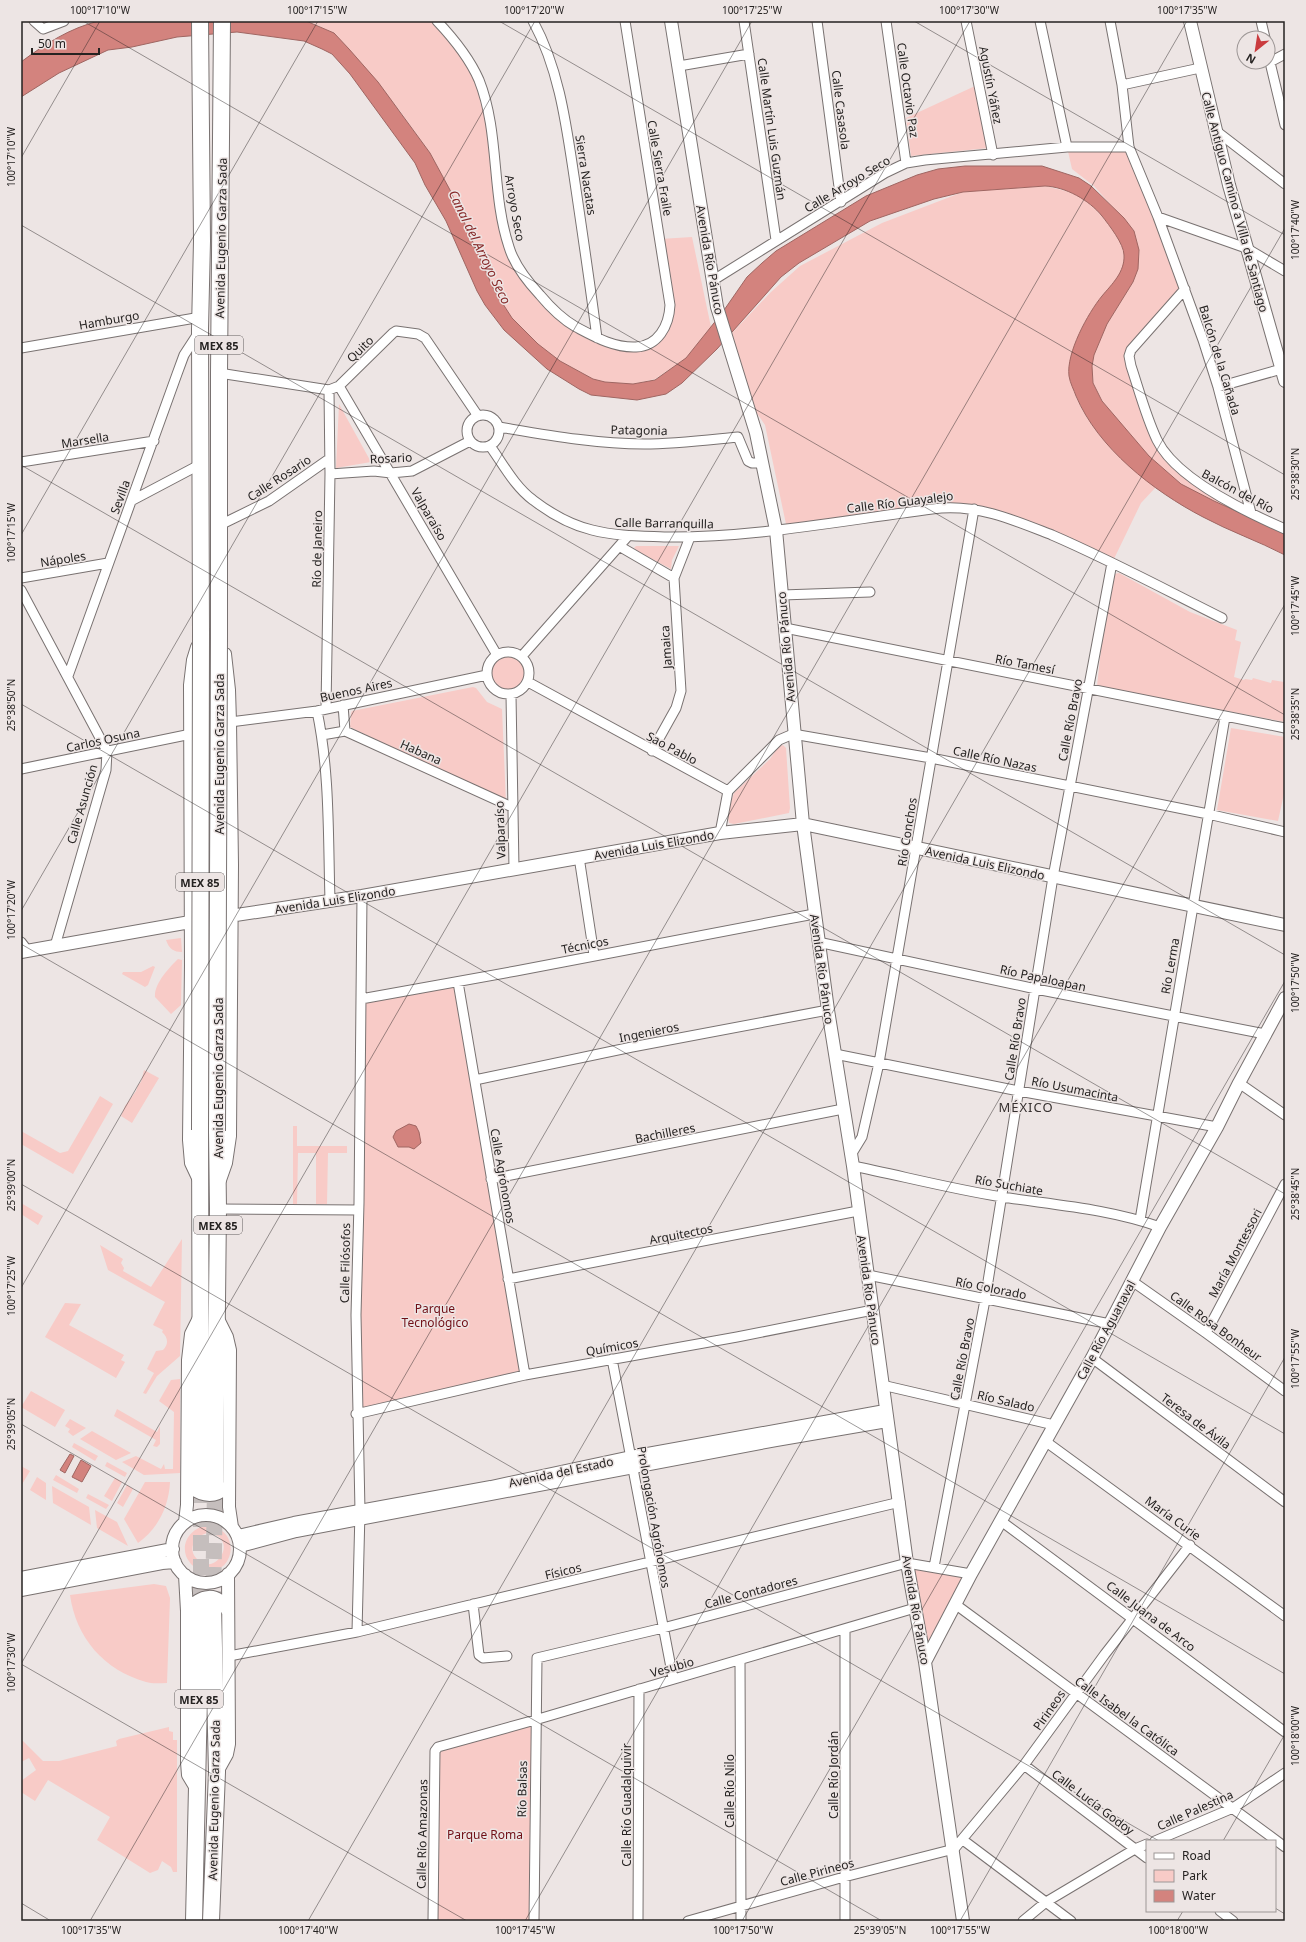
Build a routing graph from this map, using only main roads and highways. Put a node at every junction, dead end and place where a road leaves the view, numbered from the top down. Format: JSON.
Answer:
{"nodes":[{"id":1,"x":200,"y":21,"type":"edge"},
{"id":2,"x":222,"y":21,"type":"edge"},
{"id":3,"x":194,"y":1921,"type":"edge"},
{"id":4,"x":211,"y":1921,"type":"edge"}],
"edges":[{"from":1,"to":2,"type":"highway","name":"Avenida Eugenio Garza Sada","number":"MEX 85","bridge":true},
{"from":3,"to":4,"type":"highway","name":"Avenida Eugenio Garza Sada","number":"MEX 85"}]}
